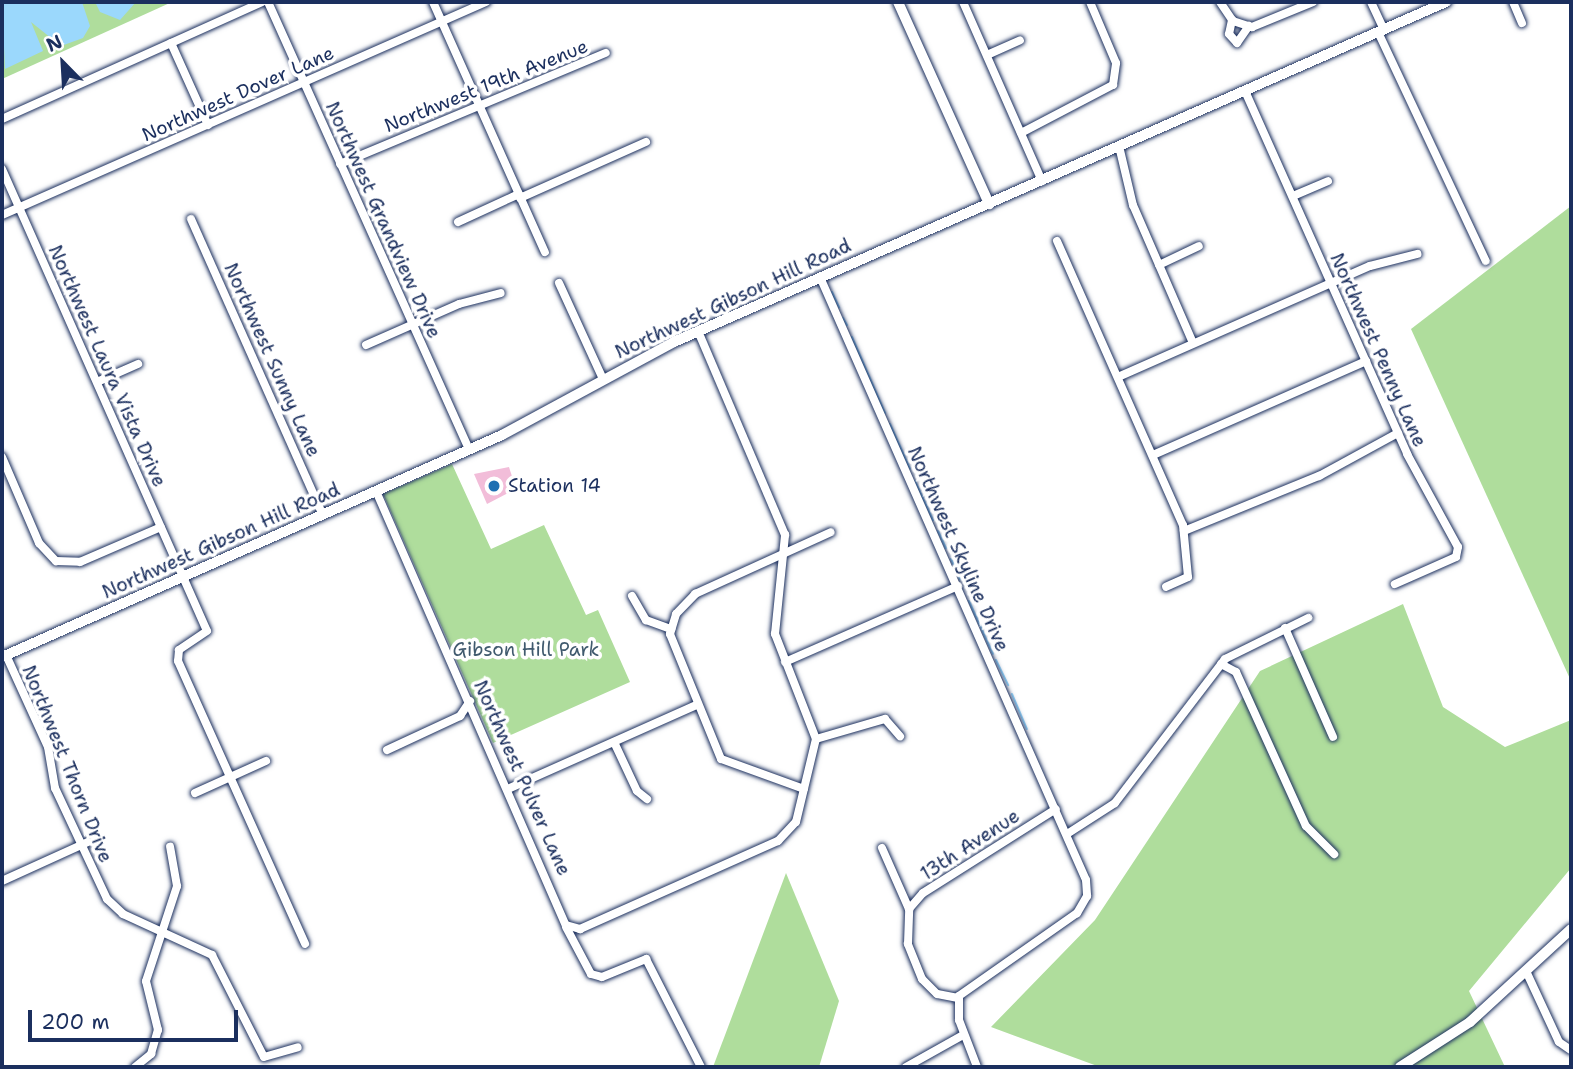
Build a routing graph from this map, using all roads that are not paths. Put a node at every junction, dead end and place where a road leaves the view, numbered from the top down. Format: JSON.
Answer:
{"nodes":[{"id":1,"x":262,"y":2,"type":"edge"},
{"id":2,"x":268,"y":2,"type":"edge"},
{"id":3,"x":433,"y":2,"type":"edge"},
{"id":4,"x":486,"y":2,"type":"edge"},
{"id":5,"x":898,"y":2,"type":"edge"},
{"id":6,"x":963,"y":2,"type":"edge"},
{"id":7,"x":1090,"y":2,"type":"edge"},
{"id":8,"x":1220,"y":2,"type":"edge"},
{"id":9,"x":1313,"y":2,"type":"edge"},
{"id":10,"x":1371,"y":2,"type":"edge"},
{"id":11,"x":1446,"y":2,"type":"edge"},
{"id":12,"x":1513,"y":2,"type":"edge"},
{"id":13,"x":442,"y":22,"type":"junction"},
{"id":14,"x":1522,"y":23,"type":"dead end"},
{"id":15,"x":1381,"y":31,"type":"junction"},
{"id":16,"x":1020,"y":40,"type":"dead end"},
{"id":17,"x":171,"y":43,"type":"junction"},
{"id":18,"x":606,"y":53,"type":"dead end"},
{"id":19,"x":987,"y":55,"type":"junction"},
{"id":20,"x":304,"y":83,"type":"junction"},
{"id":21,"x":1245,"y":91,"type":"junction"},
{"id":22,"x":477,"y":103,"type":"junction"},
{"id":23,"x":2,"y":119,"type":"edge"},
{"id":24,"x":208,"y":125,"type":"junction"},
{"id":25,"x":1021,"y":132,"type":"junction"},
{"id":26,"x":646,"y":142,"type":"dead end"},
{"id":27,"x":1119,"y":146,"type":"junction"},
{"id":28,"x":340,"y":164,"type":"junction"},
{"id":29,"x":2,"y":169,"type":"edge"},
{"id":30,"x":1042,"y":181,"type":"junction"},
{"id":31,"x":1328,"y":181,"type":"dead end"},
{"id":32,"x":520,"y":196,"type":"junction"},
{"id":33,"x":1293,"y":196,"type":"junction"},
{"id":34,"x":989,"y":204,"type":"junction"},
{"id":35,"x":19,"y":207,"type":"junction"},
{"id":36,"x":2,"y":215,"type":"edge"},
{"id":37,"x":191,"y":219,"type":"dead end"},
{"id":38,"x":458,"y":222,"type":"dead end"},
{"id":39,"x":1057,"y":241,"type":"dead end"},
{"id":40,"x":1199,"y":246,"type":"dead end"},
{"id":41,"x":545,"y":253,"type":"dead end"},
{"id":42,"x":1417,"y":254,"type":"dead end"},
{"id":43,"x":1486,"y":261,"type":"dead end"},
{"id":44,"x":1159,"y":265,"type":"junction"},
{"id":45,"x":820,"y":277,"type":"junction"},
{"id":46,"x":1331,"y":282,"type":"junction"},
{"id":47,"x":559,"y":283,"type":"dead end"},
{"id":48,"x":501,"y":293,"type":"dead end"},
{"id":49,"x":412,"y":325,"type":"junction"},
{"id":50,"x":698,"y":331,"type":"junction"},
{"id":51,"x":1194,"y":342,"type":"junction"},
{"id":52,"x":366,"y":345,"type":"dead end"},
{"id":53,"x":1366,"y":361,"type":"junction"},
{"id":54,"x":138,"y":364,"type":"dead end"},
{"id":55,"x":1118,"y":377,"type":"junction"},
{"id":56,"x":603,"y":379,"type":"junction"},
{"id":57,"x":97,"y":382,"type":"junction"},
{"id":58,"x":1398,"y":433,"type":"junction"},
{"id":59,"x":469,"y":450,"type":"junction"},
{"id":60,"x":1153,"y":455,"type":"junction"},
{"id":61,"x":2,"y":457,"type":"edge"},
{"id":62,"x":376,"y":491,"type":"junction"},
{"id":63,"x":323,"y":514,"type":"junction"},
{"id":64,"x":161,"y":527,"type":"junction"},
{"id":65,"x":1184,"y":531,"type":"junction"},
{"id":66,"x":831,"y":532,"type":"dead end"},
{"id":67,"x":786,"y":552,"type":"junction"},
{"id":68,"x":183,"y":577,"type":"junction"},
{"id":69,"x":1395,"y":584,"type":"dead end"},
{"id":70,"x":958,"y":586,"type":"junction"},
{"id":71,"x":1166,"y":587,"type":"dead end"},
{"id":72,"x":632,"y":596,"type":"dead end"},
{"id":73,"x":1308,"y":618,"type":"dead end"},
{"id":74,"x":1284,"y":628,"type":"junction"},
{"id":75,"x":671,"y":629,"type":"junction"},
{"id":76,"x":4,"y":656,"type":"edge"},
{"id":77,"x":785,"y":662,"type":"junction"},
{"id":78,"x":1221,"y":664,"type":"junction"},
{"id":79,"x":470,"y":701,"type":"junction"},
{"id":80,"x":696,"y":705,"type":"junction"},
{"id":81,"x":900,"y":736,"type":"dead end"},
{"id":82,"x":1333,"y":737,"type":"dead end"},
{"id":83,"x":816,"y":739,"type":"junction"},
{"id":84,"x":614,"y":742,"type":"junction"},
{"id":85,"x":387,"y":750,"type":"dead end"},
{"id":86,"x":266,"y":761,"type":"dead end"},
{"id":87,"x":231,"y":777,"type":"junction"},
{"id":88,"x":510,"y":788,"type":"junction"},
{"id":89,"x":804,"y":789,"type":"junction"},
{"id":90,"x":195,"y":793,"type":"dead end"},
{"id":91,"x":648,"y":799,"type":"dead end"},
{"id":92,"x":1056,"y":809,"type":"junction"},
{"id":93,"x":1067,"y":834,"type":"junction"},
{"id":94,"x":84,"y":844,"type":"junction"},
{"id":95,"x":170,"y":847,"type":"dead end"},
{"id":96,"x":882,"y":848,"type":"dead end"},
{"id":97,"x":1334,"y":854,"type":"dead end"},
{"id":98,"x":2,"y":881,"type":"edge"},
{"id":99,"x":909,"y":912,"type":"junction"},
{"id":100,"x":566,"y":925,"type":"junction"},
{"id":101,"x":1571,"y":929,"type":"edge"},
{"id":102,"x":162,"y":931,"type":"junction"},
{"id":103,"x":305,"y":944,"type":"dead end"},
{"id":104,"x":1526,"y":971,"type":"junction"},
{"id":105,"x":958,"y":999,"type":"junction"},
{"id":106,"x":963,"y":1035,"type":"junction"},
{"id":107,"x":298,"y":1047,"type":"dead end"},
{"id":108,"x":1571,"y":1050,"type":"edge"},
{"id":109,"x":137,"y":1067,"type":"edge"},
{"id":110,"x":701,"y":1067,"type":"edge"},
{"id":111,"x":906,"y":1067,"type":"edge"},
{"id":112,"x":977,"y":1067,"type":"edge"},
{"id":113,"x":1400,"y":1067,"type":"edge"}],
"edges":[{"from":1,"to":17,"type":"street"},
{"from":2,"to":20,"type":"street","name":"Northwest Grandview Drive"},
{"from":3,"to":13,"type":"street"},
{"from":4,"to":13,"type":"street","name":"Northwest Dover Lane"},
{"from":5,"to":34,"type":"street"},
{"from":6,"to":19,"type":"street"},
{"from":7,"to":25,"type":"street"},
{"from":8,"to":9,"type":"street"},
{"from":10,"to":15,"type":"street"},
{"from":11,"to":15,"type":"main road","name":"Northwest Gibson Hill Road"},
{"from":12,"to":14,"type":"street"},
{"from":13,"to":20,"type":"street","name":"Northwest Dover Lane"},
{"from":13,"to":22,"type":"street"},
{"from":15,"to":21,"type":"main road","name":"Northwest Gibson Hill Road"},
{"from":15,"to":43,"type":"street"},
{"from":16,"to":19,"type":"street"},
{"from":17,"to":23,"type":"street"},
{"from":17,"to":24,"type":"street"},
{"from":18,"to":22,"type":"street","name":"Northwest 19th Avenue"},
{"from":19,"to":25,"type":"street"},
{"from":20,"to":24,"type":"street","name":"Northwest Dover Lane"},
{"from":20,"to":28,"type":"street","name":"Northwest Grandview Drive"},
{"from":21,"to":27,"type":"main road","name":"Northwest Gibson Hill Road"},
{"from":21,"to":33,"type":"street","name":"Northwest Penny Lane"},
{"from":22,"to":28,"type":"street","name":"Northwest 19th Avenue"},
{"from":22,"to":32,"type":"street"},
{"from":24,"to":35,"type":"street","name":"Northwest Dover Lane"},
{"from":25,"to":30,"type":"street"},
{"from":26,"to":32,"type":"street"},
{"from":27,"to":30,"type":"main road","name":"Northwest Gibson Hill Road"},
{"from":27,"to":44,"type":"street"},
{"from":28,"to":49,"type":"street","name":"Northwest Grandview Drive"},
{"from":29,"to":35,"type":"street","name":"Northwest Laura Vista Drive"},
{"from":30,"to":34,"type":"main road","name":"Northwest Gibson Hill Road"},
{"from":31,"to":33,"type":"street"},
{"from":32,"to":38,"type":"street"},
{"from":32,"to":41,"type":"street"},
{"from":33,"to":46,"type":"street","name":"Northwest Penny Lane"},
{"from":34,"to":45,"type":"main road","name":"Northwest Gibson Hill Road"},
{"from":35,"to":36,"type":"street","name":"Northwest Dover Lane"},
{"from":35,"to":57,"type":"street","name":"Northwest Laura Vista Drive"},
{"from":37,"to":63,"type":"street","name":"Northwest Sunny Lane"},
{"from":39,"to":55,"type":"street"},
{"from":40,"to":44,"type":"street"},
{"from":42,"to":46,"type":"street"},
{"from":44,"to":51,"type":"street"},
{"from":45,"to":50,"type":"main road","name":"Northwest Gibson Hill Road"},
{"from":45,"to":70,"type":"street","name":"Northwest Skyline Drive"},
{"from":46,"to":51,"type":"street"},
{"from":46,"to":53,"type":"street","name":"Northwest Penny Lane"},
{"from":47,"to":56,"type":"street"},
{"from":48,"to":49,"type":"street"},
{"from":49,"to":52,"type":"street"},
{"from":49,"to":59,"type":"street","name":"Northwest Grandview Drive"},
{"from":50,"to":56,"type":"main road","name":"Northwest Gibson Hill Road"},
{"from":50,"to":67,"type":"street"},
{"from":51,"to":55,"type":"street"},
{"from":53,"to":58,"type":"street","name":"Northwest Penny Lane"},
{"from":53,"to":60,"type":"street"},
{"from":54,"to":57,"type":"street"},
{"from":55,"to":60,"type":"street"},
{"from":56,"to":59,"type":"main road","name":"Northwest Gibson Hill Road"},
{"from":57,"to":64,"type":"street","name":"Northwest Laura Vista Drive"},
{"from":58,"to":65,"type":"street"},
{"from":58,"to":69,"type":"street","name":"Northwest Penny Lane"},
{"from":59,"to":62,"type":"main road","name":"Northwest Gibson Hill Road"},
{"from":60,"to":65,"type":"street"},
{"from":61,"to":64,"type":"street"},
{"from":62,"to":63,"type":"main road","name":"Northwest Gibson Hill Road"},
{"from":62,"to":79,"type":"street","name":"Northwest Pulver Lane"},
{"from":63,"to":68,"type":"main road","name":"Northwest Gibson Hill Road"},
{"from":64,"to":68,"type":"street","name":"Northwest Laura Vista Drive"},
{"from":65,"to":71,"type":"street"},
{"from":66,"to":67,"type":"street"},
{"from":67,"to":75,"type":"street"},
{"from":67,"to":77,"type":"street"},
{"from":68,"to":76,"type":"main road","name":"Northwest Gibson Hill Road"},
{"from":68,"to":87,"type":"street","name":"Northwest Laura Vista Drive"},
{"from":70,"to":77,"type":"street"},
{"from":70,"to":92,"type":"street","name":"Northwest Skyline Drive"},
{"from":72,"to":75,"type":"street"},
{"from":73,"to":74,"type":"street"},
{"from":74,"to":78,"type":"street"},
{"from":74,"to":82,"type":"street"},
{"from":75,"to":80,"type":"street"},
{"from":76,"to":94,"type":"street","name":"Northwest Thorn Drive"},
{"from":77,"to":83,"type":"street"},
{"from":78,"to":93,"type":"street"},
{"from":78,"to":97,"type":"street"},
{"from":79,"to":85,"type":"street"},
{"from":79,"to":88,"type":"street","name":"Northwest Pulver Lane"},
{"from":80,"to":84,"type":"street"},
{"from":80,"to":89,"type":"street"},
{"from":81,"to":83,"type":"street"},
{"from":83,"to":89,"type":"street"},
{"from":84,"to":88,"type":"street"},
{"from":84,"to":91,"type":"street"},
{"from":86,"to":87,"type":"street"},
{"from":87,"to":90,"type":"street"},
{"from":87,"to":103,"type":"street"},
{"from":88,"to":100,"type":"street","name":"Northwest Pulver Lane"},
{"from":89,"to":100,"type":"street"},
{"from":92,"to":93,"type":"street","name":"Northwest Skyline Drive"},
{"from":92,"to":99,"type":"street","name":"13th Avenue"},
{"from":93,"to":105,"type":"street","name":"Northwest Skyline Drive"},
{"from":94,"to":98,"type":"street"},
{"from":94,"to":102,"type":"street","name":"Northwest Thorn Drive"},
{"from":95,"to":102,"type":"street"},
{"from":96,"to":99,"type":"street"},
{"from":99,"to":105,"type":"street"},
{"from":100,"to":110,"type":"street","name":"Northwest Pulver Lane"},
{"from":101,"to":104,"type":"street"},
{"from":102,"to":107,"type":"street","name":"Northwest Thorn Drive"},
{"from":102,"to":109,"type":"street"},
{"from":104,"to":108,"type":"street"},
{"from":104,"to":113,"type":"street"},
{"from":105,"to":106,"type":"street"},
{"from":106,"to":111,"type":"street"},
{"from":106,"to":112,"type":"street"}]}
